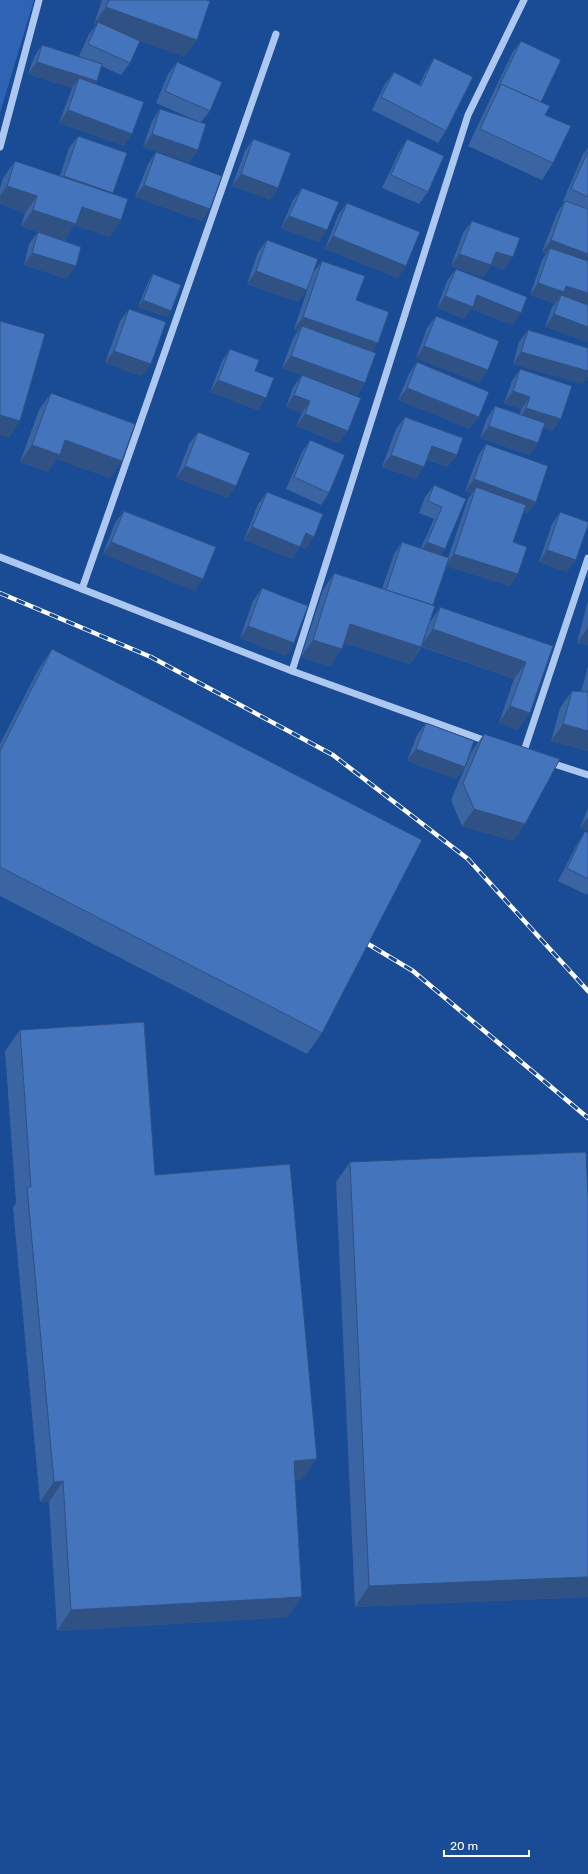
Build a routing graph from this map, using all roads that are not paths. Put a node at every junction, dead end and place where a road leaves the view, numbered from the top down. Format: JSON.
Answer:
{"nodes":[{"id":1,"x":39,"y":0,"type":"edge"},
{"id":2,"x":524,"y":0,"type":"edge"},
{"id":3,"x":276,"y":34,"type":"dead end"},
{"id":4,"x":0,"y":147,"type":"edge"},
{"id":5,"x":0,"y":557,"type":"edge"},
{"id":6,"x":588,"y":558,"type":"edge"},
{"id":7,"x":82,"y":589,"type":"junction"},
{"id":8,"x":292,"y":671,"type":"junction"},
{"id":9,"x":493,"y":744,"type":"edge"},
{"id":10,"x":515,"y":752,"type":"edge"},
{"id":11,"x":530,"y":756,"type":"junction"},
{"id":12,"x":588,"y":775,"type":"edge"}],
"edges":[{"from":1,"to":4,"type":"street"},
{"from":2,"to":8,"type":"street"},
{"from":3,"to":7,"type":"street"},
{"from":5,"to":7,"type":"street"},
{"from":6,"to":11,"type":"street"},
{"from":7,"to":8,"type":"street"},
{"from":8,"to":9,"type":"street"},
{"from":10,"to":11,"type":"street"},
{"from":11,"to":12,"type":"street"}]}
